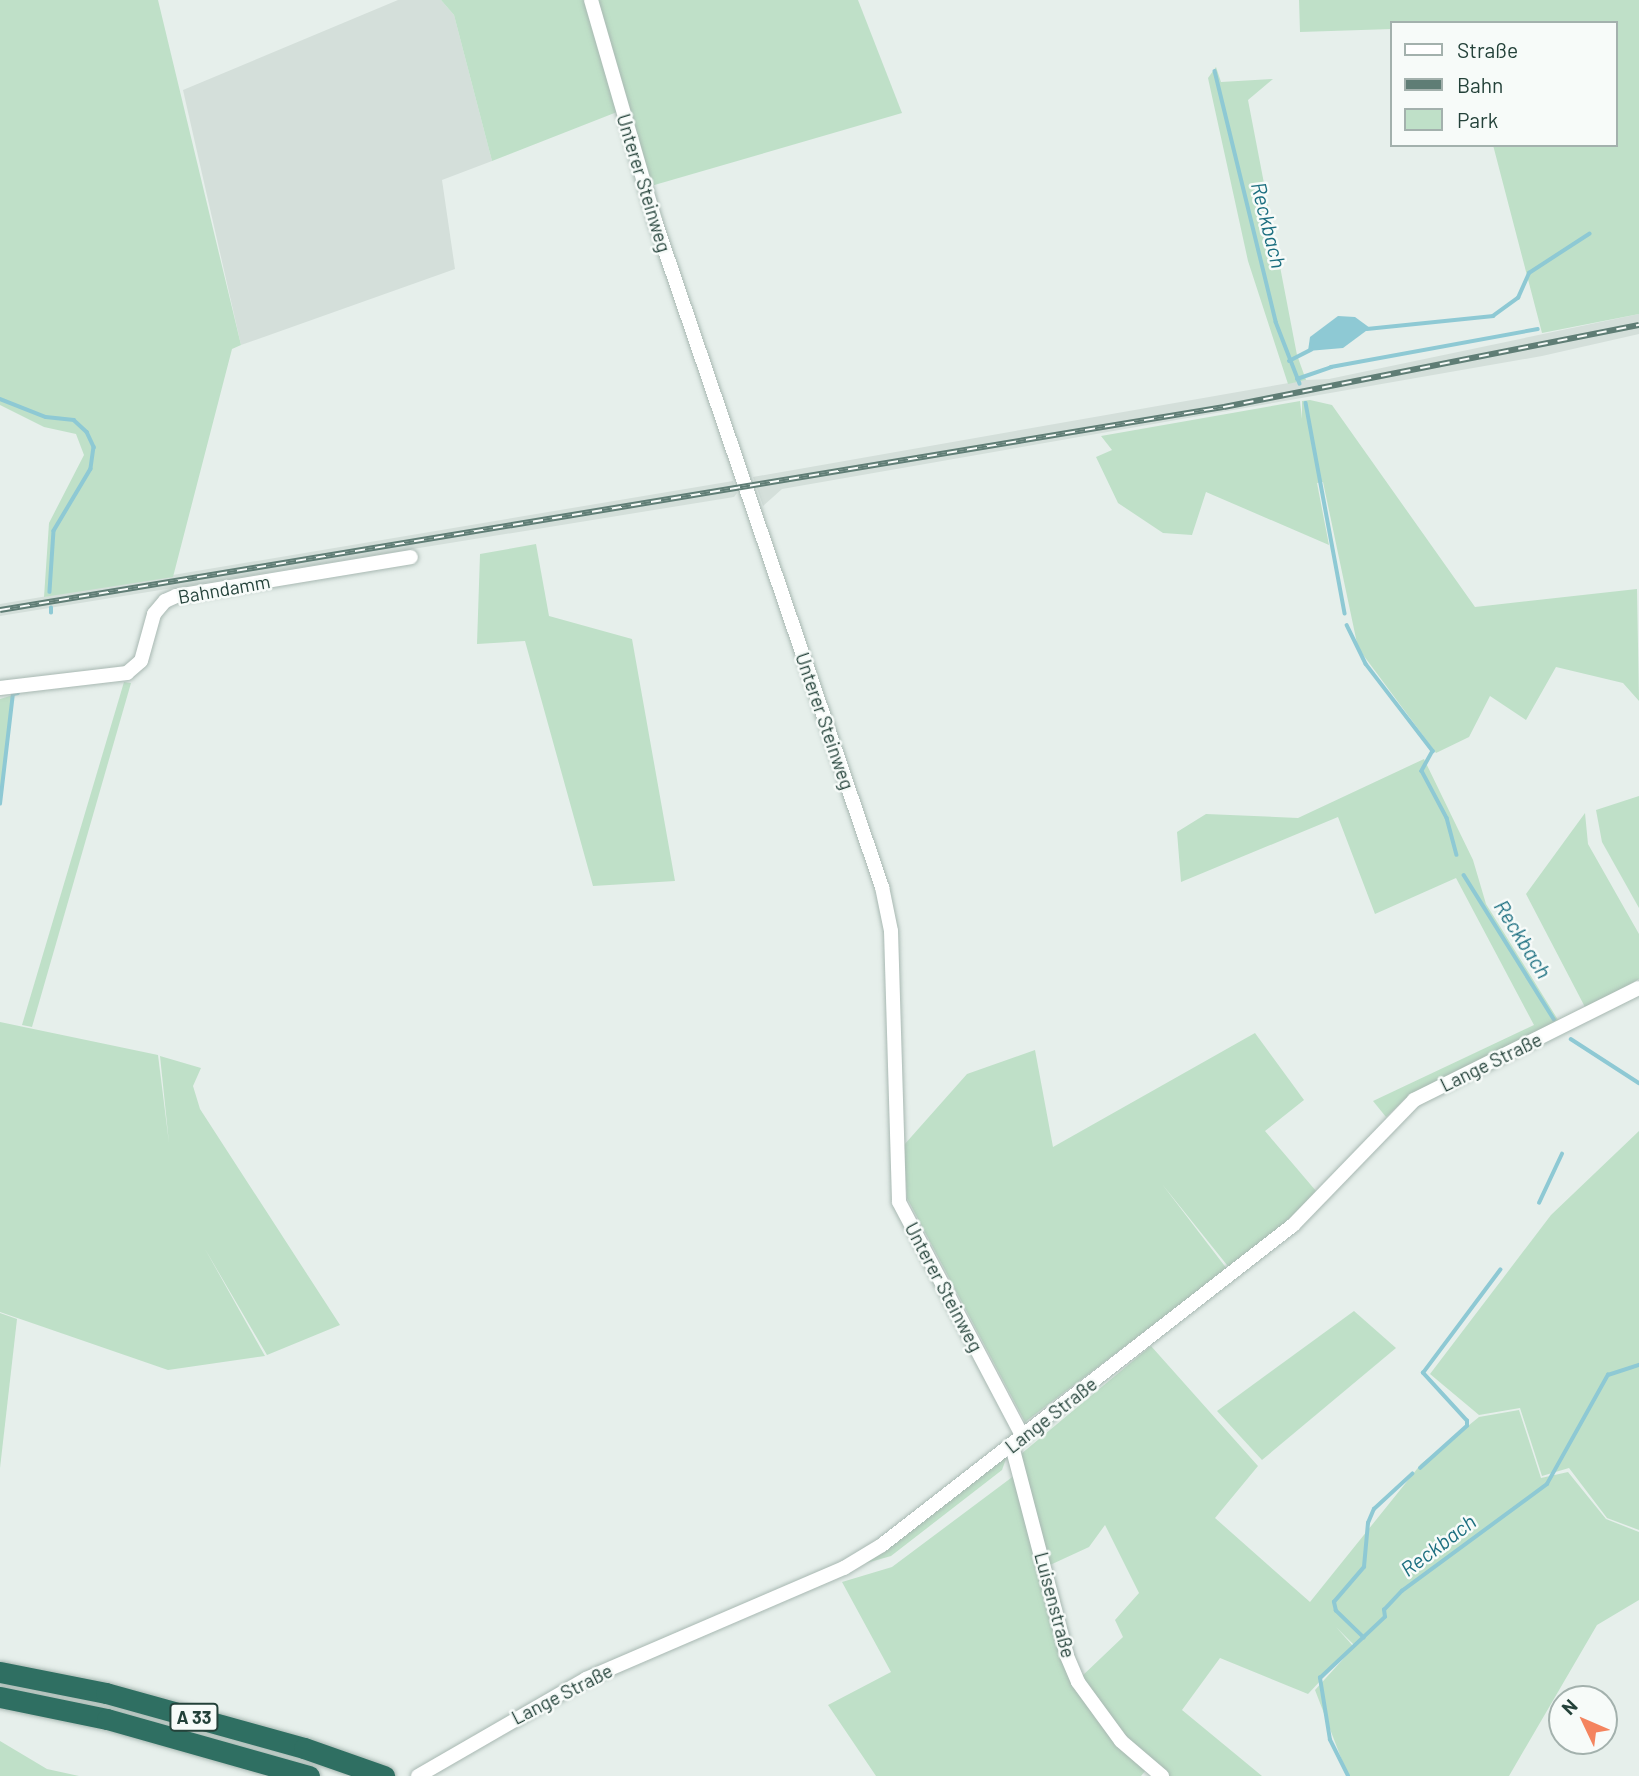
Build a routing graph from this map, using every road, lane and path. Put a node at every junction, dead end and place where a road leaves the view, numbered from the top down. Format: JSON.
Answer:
{"nodes":[{"id":1,"x":592,"y":0,"type":"edge"},
{"id":2,"x":411,"y":557,"type":"dead end"},
{"id":3,"x":0,"y":688,"type":"edge"},
{"id":4,"x":1639,"y":988,"type":"edge"},
{"id":5,"x":1018,"y":1441,"type":"junction"},
{"id":6,"x":0,"y":1672,"type":"edge"},
{"id":7,"x":0,"y":1698,"type":"edge"},
{"id":8,"x":309,"y":1776,"type":"edge"},
{"id":9,"x":384,"y":1776,"type":"edge"},
{"id":10,"x":418,"y":1776,"type":"edge"},
{"id":11,"x":1162,"y":1776,"type":"edge"}],
"edges":[{"from":1,"to":5,"type":"street","name":"Unterer Steinweg"},
{"from":2,"to":3,"type":"street","name":"Bahndamm"},
{"from":4,"to":5,"type":"street","name":"Lange Straße"},
{"from":5,"to":10,"type":"street","name":"Lange Straße"},
{"from":5,"to":11,"type":"street","name":"Luisenstraße"},
{"from":6,"to":9,"type":"highway","number":"A 33"},
{"from":7,"to":8,"type":"highway","number":"A 33"}]}
